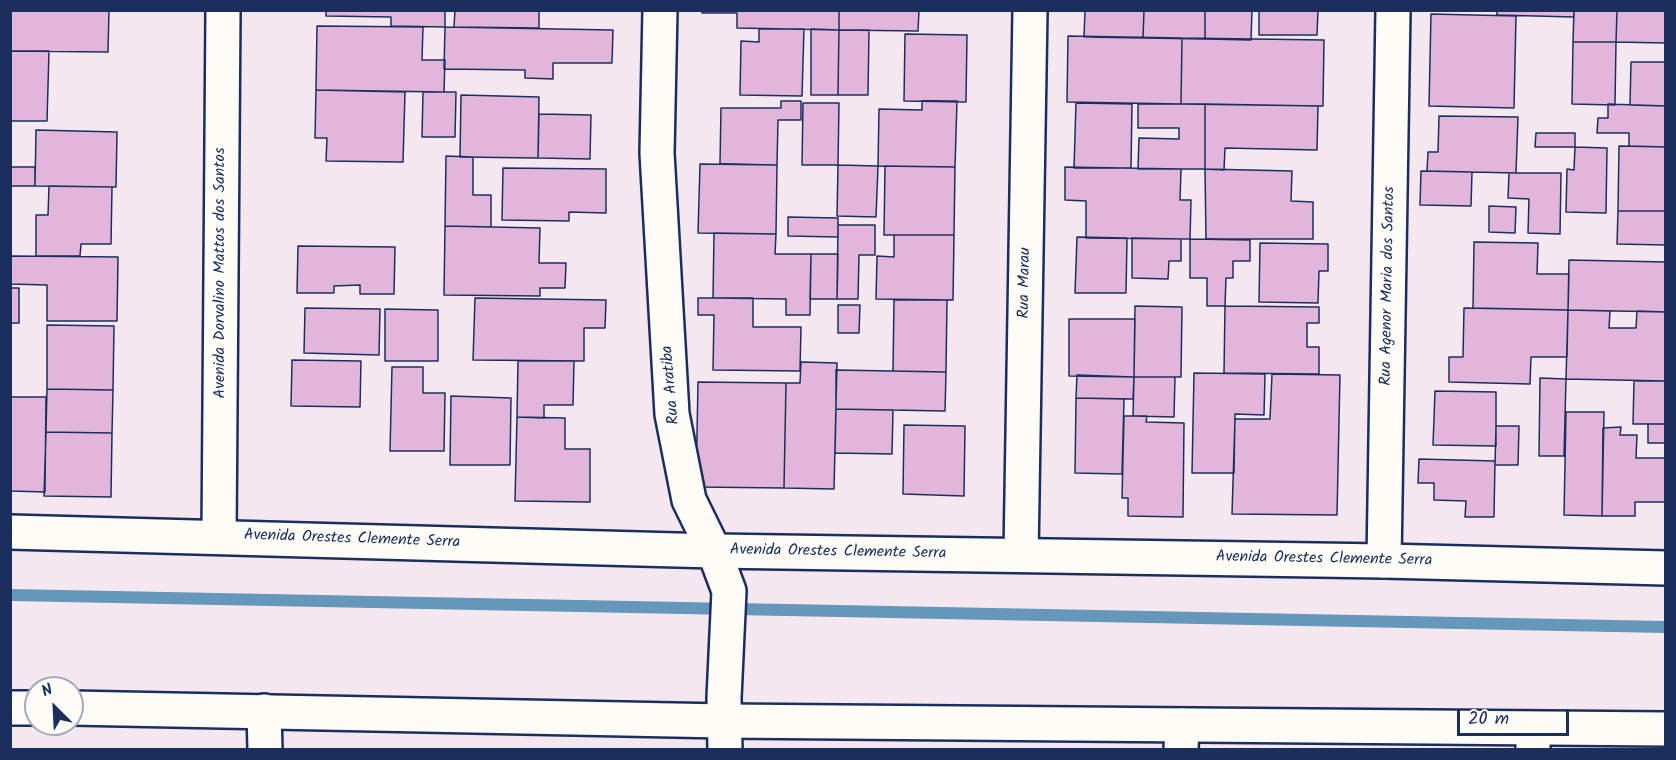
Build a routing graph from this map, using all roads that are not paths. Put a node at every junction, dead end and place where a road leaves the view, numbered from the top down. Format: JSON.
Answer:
{"nodes":[{"id":1,"x":223,"y":10,"type":"edge"},
{"id":2,"x":660,"y":10,"type":"edge"},
{"id":3,"x":1030,"y":10,"type":"edge"},
{"id":4,"x":1394,"y":10,"type":"edge"},
{"id":5,"x":10,"y":532,"type":"edge"},
{"id":6,"x":219,"y":536,"type":"junction"},
{"id":7,"x":714,"y":551,"type":"junction"},
{"id":8,"x":1021,"y":555,"type":"junction"},
{"id":9,"x":1384,"y":561,"type":"junction"},
{"id":10,"x":1665,"y":568,"type":"edge"},
{"id":11,"x":84,"y":708,"type":"edge"},
{"id":12,"x":264,"y":711,"type":"junction"},
{"id":13,"x":724,"y":723,"type":"edge"},
{"id":14,"x":1665,"y":729,"type":"edge"},
{"id":15,"x":1181,"y":737,"type":"edge"},
{"id":16,"x":1533,"y":740,"type":"edge"},
{"id":17,"x":265,"y":750,"type":"edge"}],
"edges":[{"from":1,"to":6,"type":"main road","name":"Avenida Dorvalino Mattos dos Santos"},
{"from":2,"to":7,"type":"main road","name":"Rua Aratiba"},
{"from":3,"to":8,"type":"main road","name":"Rua Marau"},
{"from":4,"to":9,"type":"main road","name":"Rua Agenor Maria dos Santos"},
{"from":5,"to":6,"type":"main road","name":"Avenida Orestes Clemente Serra"},
{"from":6,"to":7,"type":"main road","name":"Avenida Orestes Clemente Serra"},
{"from":7,"to":8,"type":"main road","name":"Avenida Orestes Clemente Serra"},
{"from":7,"to":13,"type":"main road","name":"Rua Aratiba"},
{"from":8,"to":9,"type":"main road","name":"Avenida Orestes Clemente Serra"},
{"from":9,"to":10,"type":"main road","name":"Avenida Orestes Clemente Serra"},
{"from":11,"to":12,"type":"main road"},
{"from":12,"to":13,"type":"main road"},
{"from":12,"to":17,"type":"main road"},
{"from":13,"to":15,"type":"main road"},
{"from":14,"to":16,"type":"main road"},
{"from":15,"to":16,"type":"main road"}]}
